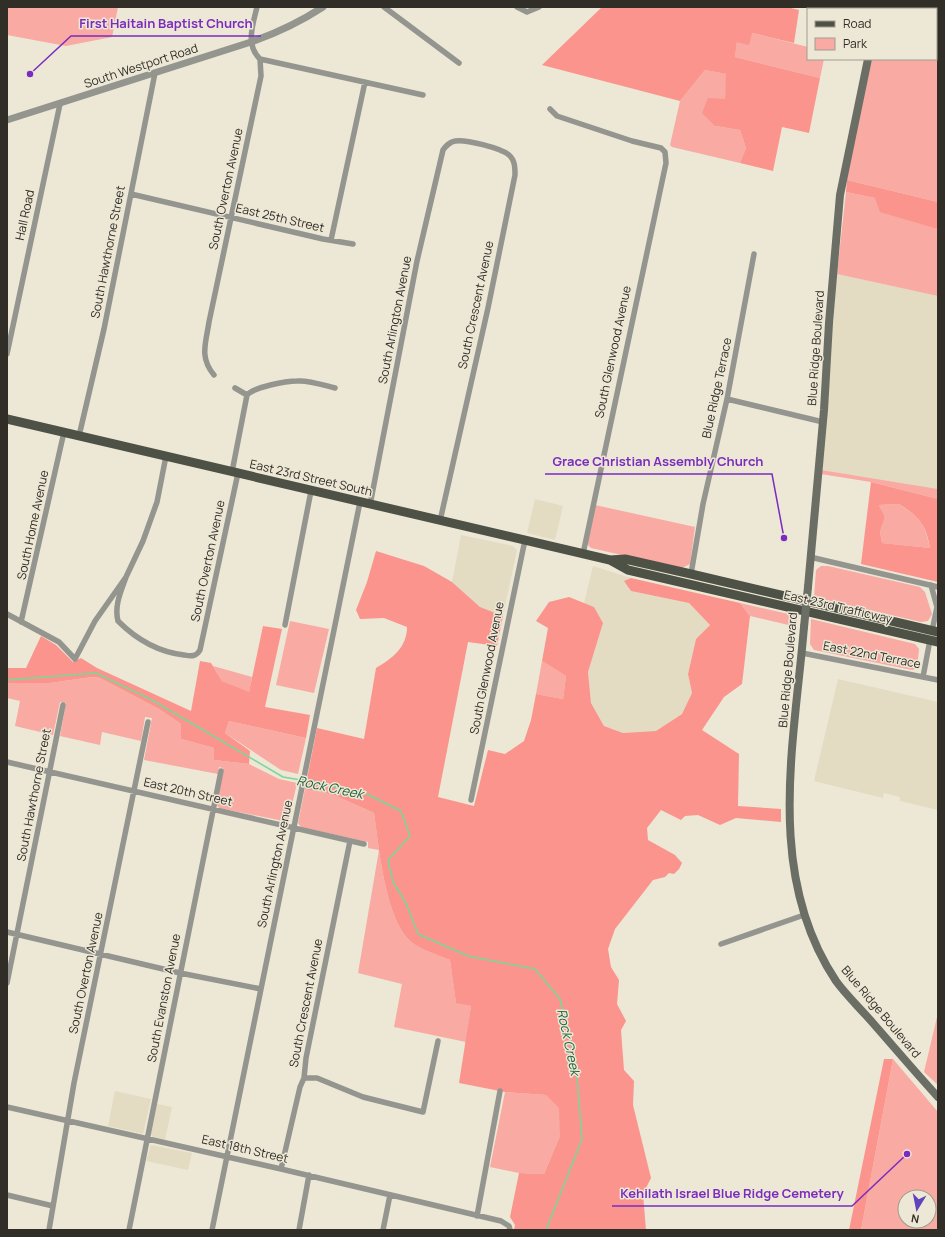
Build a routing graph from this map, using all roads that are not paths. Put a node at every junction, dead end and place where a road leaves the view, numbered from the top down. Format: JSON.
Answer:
{"nodes":[{"id":1,"x":257,"y":7,"type":"edge"},
{"id":2,"x":323,"y":7,"type":"edge"},
{"id":3,"x":384,"y":7,"type":"edge"},
{"id":4,"x":517,"y":7,"type":"edge"},
{"id":5,"x":539,"y":7,"type":"edge"},
{"id":6,"x":251,"y":42,"type":"junction"},
{"id":7,"x":260,"y":59,"type":"junction"},
{"id":8,"x":868,"y":60,"type":"edge"},
{"id":9,"x":459,"y":63,"type":"dead end"},
{"id":10,"x":155,"y":73,"type":"junction"},
{"id":11,"x":365,"y":82,"type":"junction"},
{"id":12,"x":423,"y":95,"type":"dead end"},
{"id":13,"x":60,"y":104,"type":"junction"},
{"id":14,"x":550,"y":108,"type":"dead end"},
{"id":15,"x":7,"y":120,"type":"edge"},
{"id":16,"x":450,"y":142,"type":"joint"},
{"id":17,"x":131,"y":194,"type":"junction"},
{"id":18,"x":231,"y":218,"type":"junction"},
{"id":19,"x":331,"y":240,"type":"junction"},
{"id":20,"x":353,"y":244,"type":"dead end"},
{"id":21,"x":754,"y":254,"type":"dead end"},
{"id":22,"x":7,"y":354,"type":"edge"},
{"id":23,"x":214,"y":375,"type":"dead end"},
{"id":24,"x":235,"y":388,"type":"dead end"},
{"id":25,"x":335,"y":388,"type":"dead end"},
{"id":26,"x":247,"y":395,"type":"junction"},
{"id":27,"x":727,"y":398,"type":"junction"},
{"id":28,"x":7,"y":419,"type":"edge"},
{"id":29,"x":822,"y":422,"type":"junction"},
{"id":30,"x":64,"y":432,"type":"junction"},
{"id":31,"x":79,"y":436,"type":"junction"},
{"id":32,"x":166,"y":456,"type":"junction"},
{"id":33,"x":235,"y":473,"type":"junction"},
{"id":34,"x":311,"y":491,"type":"junction"},
{"id":35,"x":365,"y":504,"type":"junction"},
{"id":36,"x":440,"y":521,"type":"junction"},
{"id":37,"x":525,"y":540,"type":"junction"},
{"id":38,"x":583,"y":554,"type":"junction"},
{"id":39,"x":810,"y":557,"type":"junction"},
{"id":40,"x":610,"y":560,"type":"junction"},
{"id":41,"x":691,"y":574,"type":"junction"},
{"id":42,"x":126,"y":577,"type":"junction"},
{"id":43,"x":736,"y":585,"type":"joint"},
{"id":44,"x":931,"y":585,"type":"junction"},
{"id":45,"x":938,"y":587,"type":"edge"},
{"id":46,"x":733,"y":596,"type":"joint"},
{"id":47,"x":938,"y":606,"type":"edge"},
{"id":48,"x":7,"y":614,"type":"edge"},
{"id":49,"x":21,"y":622,"type":"junction"},
{"id":50,"x":285,"y":625,"type":"dead end"},
{"id":51,"x":935,"y":631,"type":"edge"},
{"id":52,"x":934,"y":641,"type":"edge"},
{"id":53,"x":802,"y":653,"type":"junction"},
{"id":54,"x":923,"y":677,"type":"junction"},
{"id":55,"x":938,"y":680,"type":"edge"},
{"id":56,"x":63,"y":705,"type":"dead end"},
{"id":57,"x":148,"y":722,"type":"dead end"},
{"id":58,"x":7,"y":762,"type":"edge"},
{"id":59,"x":221,"y":771,"type":"dead end"},
{"id":60,"x":50,"y":772,"type":"junction"},
{"id":61,"x":134,"y":792,"type":"junction"},
{"id":62,"x":471,"y":800,"type":"dead end"},
{"id":63,"x":214,"y":809,"type":"junction"},
{"id":64,"x":293,"y":828,"type":"junction"},
{"id":65,"x":350,"y":841,"type":"junction"},
{"id":66,"x":364,"y":844,"type":"dead end"},
{"id":67,"x":804,"y":915,"type":"junction"},
{"id":68,"x":7,"y":932,"type":"edge"},
{"id":69,"x":17,"y":934,"type":"junction"},
{"id":70,"x":721,"y":944,"type":"dead end"},
{"id":71,"x":101,"y":954,"type":"junction"},
{"id":72,"x":180,"y":973,"type":"junction"},
{"id":73,"x":7,"y":983,"type":"edge"},
{"id":74,"x":261,"y":989,"type":"junction"},
{"id":75,"x":438,"y":1041,"type":"dead end"},
{"id":76,"x":304,"y":1078,"type":"junction"},
{"id":77,"x":500,"y":1091,"type":"dead end"},
{"id":78,"x":938,"y":1097,"type":"edge"},
{"id":79,"x":7,"y":1107,"type":"edge"},
{"id":80,"x":68,"y":1122,"type":"junction"},
{"id":81,"x":148,"y":1139,"type":"junction"},
{"id":82,"x":226,"y":1156,"type":"junction"},
{"id":83,"x":281,"y":1169,"type":"junction"},
{"id":84,"x":309,"y":1175,"type":"junction"},
{"id":85,"x":7,"y":1195,"type":"edge"},
{"id":86,"x":390,"y":1195,"type":"junction"},
{"id":87,"x":54,"y":1206,"type":"junction"},
{"id":88,"x":477,"y":1216,"type":"junction"},
{"id":89,"x":49,"y":1230,"type":"edge"},
{"id":90,"x":129,"y":1230,"type":"edge"},
{"id":91,"x":212,"y":1230,"type":"edge"},
{"id":92,"x":299,"y":1230,"type":"edge"},
{"id":93,"x":383,"y":1230,"type":"edge"},
{"id":94,"x":510,"y":1230,"type":"edge"}],
"edges":[{"from":1,"to":6,"type":"street"},
{"from":2,"to":6,"type":"street","name":"South Westport Road"},
{"from":3,"to":9,"type":"street"},
{"from":4,"to":5,"type":"street"},
{"from":6,"to":7,"type":"street","name":"South Overton Avenue"},
{"from":6,"to":10,"type":"street","name":"South Westport Road"},
{"from":7,"to":11,"type":"street"},
{"from":7,"to":18,"type":"street","name":"South Overton Avenue"},
{"from":8,"to":29,"type":"main road","name":"Blue Ridge Boulevard"},
{"from":10,"to":13,"type":"street","name":"South Westport Road"},
{"from":10,"to":17,"type":"street","name":"South Hawthorne Street"},
{"from":11,"to":12,"type":"street"},
{"from":11,"to":19,"type":"street"},
{"from":13,"to":15,"type":"street","name":"South Westport Road"},
{"from":13,"to":22,"type":"street","name":"Hall Road"},
{"from":14,"to":38,"type":"street","name":"South Glenwood Avenue"},
{"from":16,"to":35,"type":"street","name":"South Arlington Avenue"},
{"from":16,"to":36,"type":"street","name":"South Crescent Avenue"},
{"from":17,"to":18,"type":"street","name":"East 25th Street"},
{"from":17,"to":31,"type":"street","name":"South Hawthorne Street"},
{"from":18,"to":19,"type":"street","name":"East 25th Street"},
{"from":18,"to":23,"type":"street","name":"South Overton Avenue"},
{"from":19,"to":20,"type":"street","name":"East 25th Street"},
{"from":21,"to":27,"type":"street","name":"Blue Ridge Terrace"},
{"from":24,"to":26,"type":"street"},
{"from":25,"to":26,"type":"street"},
{"from":26,"to":33,"type":"street","name":"South Overton Avenue"},
{"from":27,"to":29,"type":"street"},
{"from":27,"to":41,"type":"street","name":"Blue Ridge Terrace"},
{"from":28,"to":30,"type":"main road","name":"East 23rd Street South"},
{"from":29,"to":39,"type":"main road","name":"Blue Ridge Boulevard"},
{"from":30,"to":31,"type":"main road","name":"East 23rd Street South"},
{"from":30,"to":49,"type":"street","name":"South Home Avenue"},
{"from":31,"to":32,"type":"main road","name":"East 23rd Street South"},
{"from":32,"to":33,"type":"main road","name":"East 23rd Street South"},
{"from":32,"to":42,"type":"street"},
{"from":33,"to":34,"type":"main road","name":"East 23rd Street South"},
{"from":33,"to":42,"type":"street","name":"South Overton Avenue"},
{"from":34,"to":35,"type":"main road","name":"East 23rd Street South"},
{"from":34,"to":50,"type":"street"},
{"from":35,"to":36,"type":"main road","name":"East 23rd Street South"},
{"from":35,"to":64,"type":"street","name":"South Arlington Avenue"},
{"from":36,"to":37,"type":"main road","name":"East 23rd Street South"},
{"from":37,"to":38,"type":"main road","name":"East 23rd Street South"},
{"from":37,"to":62,"type":"street","name":"South Glenwood Avenue"},
{"from":38,"to":40,"type":"main road","name":"East 23rd Street South"},
{"from":39,"to":44,"type":"street"},
{"from":39,"to":53,"type":"main road","name":"Blue Ridge Boulevard","bridge":true},
{"from":40,"to":41,"type":"main road","name":"East 23rd Street South"},
{"from":40,"to":46,"type":"main road","name":"East 23rd Street South"},
{"from":41,"to":43,"type":"main road","name":"East 23rd Street South"},
{"from":42,"to":49,"type":"street"},
{"from":43,"to":51,"type":"main road","name":"East 23rd Trafficway"},
{"from":44,"to":45,"type":"street"},
{"from":44,"to":47,"type":"street"},
{"from":46,"to":52,"type":"main road","name":"East 23rd Trafficway"},
{"from":47,"to":51,"type":"street"},
{"from":48,"to":49,"type":"street"},
{"from":52,"to":54,"type":"street"},
{"from":53,"to":54,"type":"street","name":"East 22nd Terrace"},
{"from":53,"to":67,"type":"main road","name":"Blue Ridge Boulevard"},
{"from":54,"to":55,"type":"street","name":"East 22nd Terrace"},
{"from":56,"to":60,"type":"street","name":"South Hawthorne Street"},
{"from":57,"to":61,"type":"street","name":"South Overton Avenue"},
{"from":58,"to":60,"type":"street","name":"East 20th Street"},
{"from":59,"to":63,"type":"street","name":"South Evanston Avenue"},
{"from":60,"to":61,"type":"street","name":"East 20th Street"},
{"from":60,"to":69,"type":"street","name":"South Hawthorne Street"},
{"from":61,"to":63,"type":"street","name":"East 20th Street"},
{"from":61,"to":71,"type":"street","name":"South Overton Avenue"},
{"from":63,"to":64,"type":"street","name":"East 20th Street"},
{"from":63,"to":72,"type":"street","name":"South Evanston Avenue"},
{"from":64,"to":65,"type":"street","name":"East 20th Street"},
{"from":64,"to":74,"type":"street","name":"South Arlington Avenue"},
{"from":65,"to":66,"type":"street","name":"East 20th Street"},
{"from":65,"to":76,"type":"street","name":"South Crescent Avenue"},
{"from":67,"to":70,"type":"street"},
{"from":67,"to":78,"type":"main road","name":"Blue Ridge Boulevard"},
{"from":68,"to":69,"type":"street"},
{"from":69,"to":71,"type":"street"},
{"from":69,"to":73,"type":"street","name":"South Hawthorne Street"},
{"from":71,"to":72,"type":"street"},
{"from":71,"to":80,"type":"street","name":"South Overton Avenue"},
{"from":72,"to":74,"type":"street"},
{"from":72,"to":81,"type":"street","name":"South Evanston Avenue"},
{"from":74,"to":82,"type":"street","name":"South Arlington Avenue"},
{"from":75,"to":76,"type":"street"},
{"from":76,"to":83,"type":"street","name":"South Crescent Avenue"},
{"from":77,"to":88,"type":"street"},
{"from":79,"to":80,"type":"street","name":"East 18th Street"},
{"from":80,"to":81,"type":"street","name":"East 18th Street"},
{"from":80,"to":87,"type":"street","name":"South Overton Avenue"},
{"from":81,"to":82,"type":"street","name":"East 18th Street"},
{"from":81,"to":90,"type":"street","name":"South Evanston Avenue"},
{"from":82,"to":83,"type":"street","name":"East 18th Street"},
{"from":82,"to":91,"type":"street","name":"South Arlington Avenue"},
{"from":83,"to":84,"type":"street","name":"East 18th Street"},
{"from":84,"to":86,"type":"street","name":"East 18th Street"},
{"from":84,"to":92,"type":"street"},
{"from":85,"to":87,"type":"street"},
{"from":86,"to":88,"type":"street","name":"East 18th Street"},
{"from":86,"to":93,"type":"street"},
{"from":87,"to":89,"type":"street","name":"South Overton Avenue"},
{"from":88,"to":94,"type":"street","name":"East 18th Street"}]}
